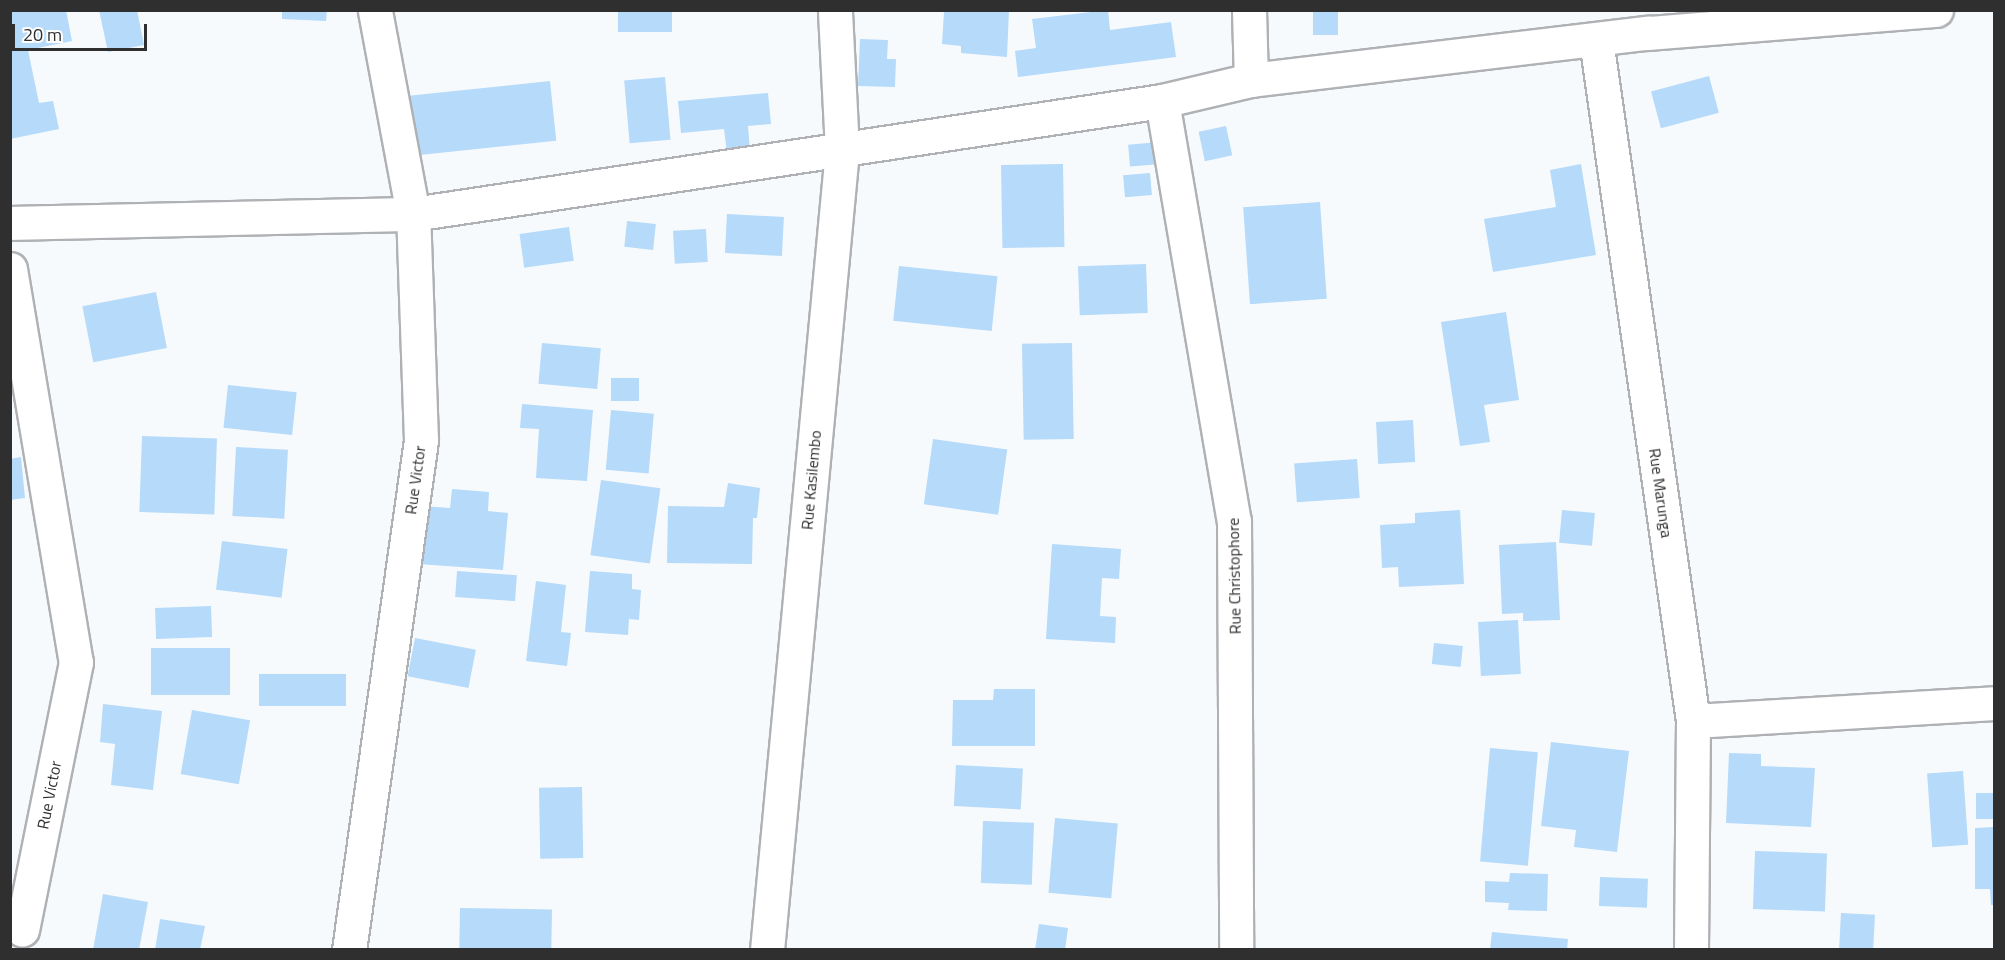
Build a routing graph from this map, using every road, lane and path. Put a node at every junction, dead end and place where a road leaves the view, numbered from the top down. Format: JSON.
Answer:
{"nodes":[{"id":1,"x":375,"y":10,"type":"edge"},
{"id":2,"x":835,"y":10,"type":"edge"},
{"id":3,"x":1249,"y":10,"type":"edge"},
{"id":4,"x":1936,"y":10,"type":"edge"},
{"id":5,"x":1647,"y":22,"type":"edge"},
{"id":6,"x":1596,"y":40,"type":"junction"},
{"id":7,"x":1251,"y":80,"type":"junction"},
{"id":8,"x":1162,"y":101,"type":"junction"},
{"id":9,"x":842,"y":150,"type":"junction"},
{"id":10,"x":413,"y":214,"type":"junction"},
{"id":11,"x":10,"y":223,"type":"edge"},
{"id":12,"x":10,"y":269,"type":"edge"},
{"id":13,"x":1995,"y":703,"type":"edge"},
{"id":14,"x":1693,"y":721,"type":"junction"},
{"id":15,"x":22,"y":930,"type":"dead end"},
{"id":16,"x":349,"y":950,"type":"edge"},
{"id":17,"x":767,"y":950,"type":"edge"},
{"id":18,"x":1236,"y":950,"type":"edge"},
{"id":19,"x":1691,"y":950,"type":"edge"}],
"edges":[{"from":1,"to":10,"type":"street","name":"Rue Victor"},
{"from":2,"to":9,"type":"street","name":"Rue Kasilembo"},
{"from":3,"to":7,"type":"street"},
{"from":4,"to":5,"type":"street"},
{"from":5,"to":6,"type":"street"},
{"from":6,"to":7,"type":"street"},
{"from":6,"to":14,"type":"street","name":"Rue Marunga"},
{"from":7,"to":8,"type":"street"},
{"from":8,"to":9,"type":"street"},
{"from":8,"to":18,"type":"street","name":"Rue Christophore"},
{"from":9,"to":10,"type":"street"},
{"from":9,"to":17,"type":"street","name":"Rue Kasilembo"},
{"from":10,"to":11,"type":"street"},
{"from":10,"to":16,"type":"street","name":"Rue Victor"},
{"from":12,"to":15,"type":"street","name":"Rue Victor"},
{"from":13,"to":14,"type":"street"},
{"from":14,"to":19,"type":"street","name":"Rue Marunga"}]}
